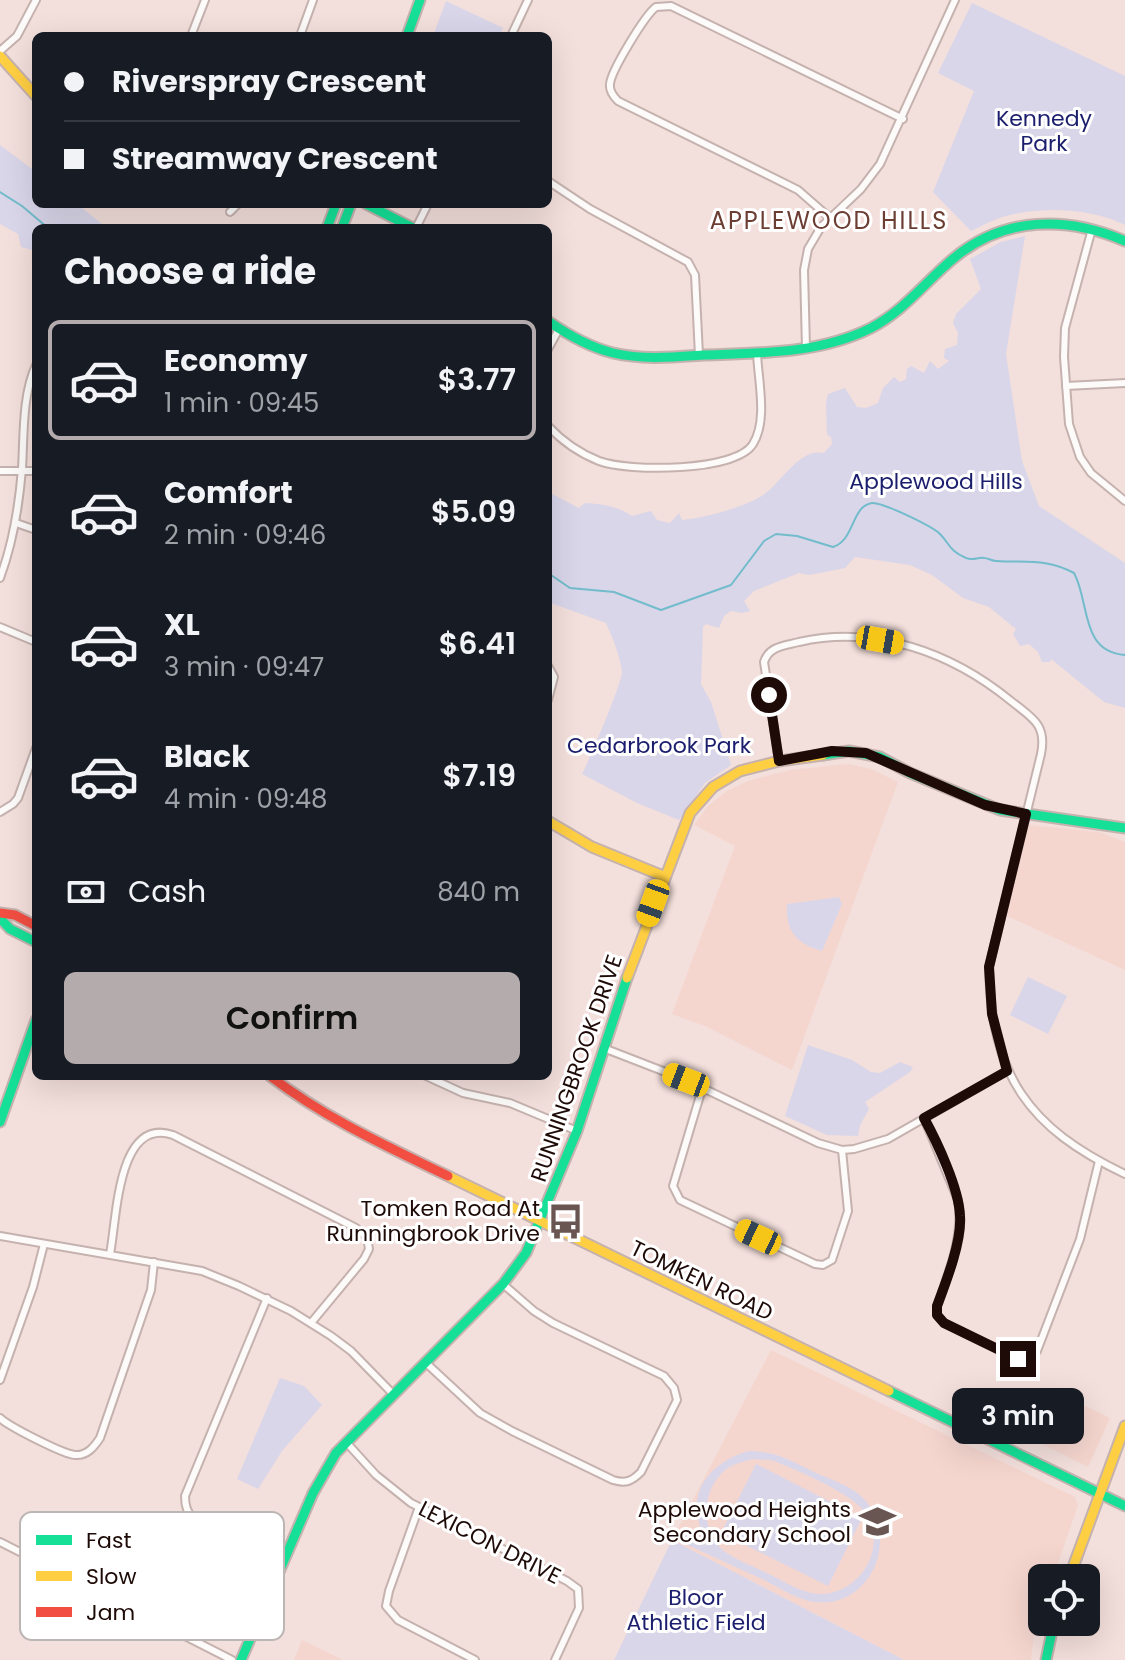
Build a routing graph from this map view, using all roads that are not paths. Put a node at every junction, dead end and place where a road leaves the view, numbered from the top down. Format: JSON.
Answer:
{"nodes":[{"id":1,"x":36,"y":0,"type":"edge"},
{"id":2,"x":205,"y":0,"type":"edge"},
{"id":3,"x":313,"y":0,"type":"edge"},
{"id":4,"x":420,"y":0,"type":"edge"},
{"id":5,"x":528,"y":0,"type":"edge"},
{"id":6,"x":955,"y":0,"type":"edge"},
{"id":7,"x":193,"y":32,"type":"edge"},
{"id":8,"x":301,"y":32,"type":"edge"},
{"id":9,"x":408,"y":32,"type":"edge"},
{"id":10,"x":513,"y":32,"type":"edge"},
{"id":11,"x":0,"y":53,"type":"edge"},
{"id":12,"x":32,"y":91,"type":"edge"},
{"id":13,"x":903,"y":119,"type":"junction"},
{"id":14,"x":552,"y":184,"type":"edge"},
{"id":15,"x":234,"y":208,"type":"edge"},
{"id":16,"x":374,"y":208,"type":"edge"},
{"id":17,"x":230,"y":212,"type":"dead end"},
{"id":18,"x":830,"y":218,"type":"junction"},
{"id":19,"x":406,"y":224,"type":"edge"},
{"id":20,"x":1092,"y":229,"type":"junction"},
{"id":21,"x":1125,"y":241,"type":"edge"},
{"id":22,"x":552,"y":324,"type":"edge"},
{"id":23,"x":559,"y":329,"type":"junction"},
{"id":24,"x":552,"y":342,"type":"edge"},
{"id":25,"x":806,"y":348,"type":"junction"},
{"id":26,"x":757,"y":352,"type":"junction"},
{"id":27,"x":699,"y":355,"type":"junction"},
{"id":28,"x":32,"y":374,"type":"edge"},
{"id":29,"x":1125,"y":383,"type":"edge"},
{"id":30,"x":1066,"y":386,"type":"junction"},
{"id":31,"x":552,"y":430,"type":"edge"},
{"id":32,"x":0,"y":471,"type":"edge"},
{"id":33,"x":21,"y":471,"type":"junction"},
{"id":34,"x":32,"y":471,"type":"edge"},
{"id":35,"x":1125,"y":501,"type":"edge"},
{"id":36,"x":16,"y":523,"type":"junction"},
{"id":37,"x":32,"y":529,"type":"edge"},
{"id":38,"x":0,"y":578,"type":"edge"},
{"id":39,"x":0,"y":627,"type":"edge"},
{"id":40,"x":32,"y":640,"type":"edge"},
{"id":41,"x":32,"y":759,"type":"edge"},
{"id":42,"x":779,"y":761,"type":"junction"},
{"id":43,"x":0,"y":812,"type":"edge"},
{"id":44,"x":1026,"y":814,"type":"junction"},
{"id":45,"x":552,"y":823,"type":"edge"},
{"id":46,"x":1125,"y":828,"type":"edge"},
{"id":47,"x":663,"y":876,"type":"junction"},
{"id":48,"x":0,"y":916,"type":"edge"},
{"id":49,"x":32,"y":924,"type":"edge"},
{"id":50,"x":32,"y":940,"type":"edge"},
{"id":51,"x":32,"y":1031,"type":"edge"},
{"id":52,"x":606,"y":1049,"type":"junction"},
{"id":53,"x":1007,"y":1071,"type":"junction"},
{"id":54,"x":275,"y":1080,"type":"edge"},
{"id":55,"x":441,"y":1080,"type":"edge"},
{"id":56,"x":702,"y":1089,"type":"junction"},
{"id":57,"x":924,"y":1118,"type":"junction"},
{"id":58,"x":0,"y":1122,"type":"edge"},
{"id":59,"x":577,"y":1131,"type":"junction"},
{"id":60,"x":842,"y":1150,"type":"junction"},
{"id":61,"x":1099,"y":1161,"type":"junction"},
{"id":62,"x":1125,"y":1174,"type":"edge"},
{"id":63,"x":539,"y":1221,"type":"junction"},
{"id":64,"x":0,"y":1236,"type":"edge"},
{"id":65,"x":44,"y":1244,"type":"junction"},
{"id":66,"x":110,"y":1254,"type":"junction"},
{"id":67,"x":154,"y":1262,"type":"junction"},
{"id":68,"x":503,"y":1284,"type":"junction"},
{"id":69,"x":267,"y":1298,"type":"junction"},
{"id":70,"x":311,"y":1323,"type":"junction"},
{"id":71,"x":425,"y":1362,"type":"junction"},
{"id":72,"x":0,"y":1380,"type":"edge"},
{"id":73,"x":392,"y":1393,"type":"junction"},
{"id":74,"x":0,"y":1418,"type":"edge"},
{"id":75,"x":1125,"y":1426,"type":"edge"},
{"id":76,"x":346,"y":1442,"type":"junction"},
{"id":77,"x":1100,"y":1494,"type":"junction"},
{"id":78,"x":1125,"y":1506,"type":"edge"},
{"id":79,"x":419,"y":1507,"type":"junction"},
{"id":80,"x":187,"y":1512,"type":"edge"},
{"id":81,"x":0,"y":1542,"type":"edge"},
{"id":82,"x":20,"y":1552,"type":"edge"},
{"id":83,"x":284,"y":1563,"type":"edge"},
{"id":84,"x":1074,"y":1564,"type":"edge"},
{"id":85,"x":1051,"y":1636,"type":"edge"},
{"id":86,"x":193,"y":1640,"type":"edge"},
{"id":87,"x":250,"y":1640,"type":"edge"},
{"id":88,"x":232,"y":1660,"type":"edge"},
{"id":89,"x":241,"y":1660,"type":"edge"},
{"id":90,"x":475,"y":1660,"type":"edge"},
{"id":91,"x":555,"y":1660,"type":"edge"},
{"id":92,"x":1046,"y":1660,"type":"edge"}],
"edges":[{"from":1,"to":11,"type":"street"},
{"from":2,"to":7,"type":"street"},
{"from":3,"to":8,"type":"street"},
{"from":4,"to":9,"type":"street"},
{"from":5,"to":10,"type":"street"},
{"from":6,"to":13,"type":"street"},
{"from":11,"to":12,"type":"street"},
{"from":13,"to":18,"type":"street"},
{"from":13,"to":18,"type":"street"},
{"from":14,"to":27,"type":"street"},
{"from":15,"to":17,"type":"street"},
{"from":16,"to":19,"type":"street"},
{"from":18,"to":25,"type":"street"},
{"from":20,"to":21,"type":"street"},
{"from":20,"to":25,"type":"street"},
{"from":20,"to":30,"type":"street"},
{"from":22,"to":23,"type":"street"},
{"from":23,"to":24,"type":"street"},
{"from":23,"to":27,"type":"street"},
{"from":25,"to":26,"type":"street"},
{"from":26,"to":27,"type":"street"},
{"from":26,"to":31,"type":"street"},
{"from":28,"to":33,"type":"street"},
{"from":29,"to":30,"type":"street"},
{"from":30,"to":35,"type":"street"},
{"from":32,"to":33,"type":"street"},
{"from":33,"to":34,"type":"street"},
{"from":33,"to":36,"type":"street"},
{"from":36,"to":37,"type":"street"},
{"from":36,"to":38,"type":"street"},
{"from":39,"to":40,"type":"street"},
{"from":41,"to":43,"type":"street"},
{"from":42,"to":44,"type":"street","name":"RUNNINGBROOK DRIVE"},
{"from":42,"to":44,"type":"street"},
{"from":42,"to":47,"type":"street","name":"RUNNINGBROOK DRIVE"},
{"from":44,"to":46,"type":"street","name":"RUNNINGBROOK DRIVE"},
{"from":44,"to":53,"type":"street"},
{"from":45,"to":47,"type":"street"},
{"from":47,"to":52,"type":"street","name":"RUNNINGBROOK DRIVE"},
{"from":48,"to":49,"type":"street"},
{"from":48,"to":50,"type":"street"},
{"from":51,"to":58,"type":"street"},
{"from":52,"to":56,"type":"street"},
{"from":52,"to":59,"type":"street","name":"RUNNINGBROOK DRIVE"},
{"from":53,"to":57,"type":"street"},
{"from":53,"to":61,"type":"street"},
{"from":54,"to":63,"type":"street","name":"TOMKEN ROAD"},
{"from":55,"to":59,"type":"street"},
{"from":56,"to":60,"type":"street"},
{"from":56,"to":60,"type":"street"},
{"from":57,"to":60,"type":"street"},
{"from":57,"to":61,"type":"street"},
{"from":59,"to":63,"type":"street","name":"RUNNINGBROOK DRIVE"},
{"from":61,"to":62,"type":"street"},
{"from":63,"to":68,"type":"street","name":"RUNNINGBROOK DRIVE"},
{"from":63,"to":77,"type":"street","name":"TOMKEN ROAD"},
{"from":64,"to":65,"type":"street"},
{"from":65,"to":66,"type":"street"},
{"from":65,"to":72,"type":"street"},
{"from":66,"to":67,"type":"street"},
{"from":66,"to":70,"type":"street"},
{"from":67,"to":69,"type":"street"},
{"from":67,"to":74,"type":"street"},
{"from":68,"to":71,"type":"street","name":"RUNNINGBROOK DRIVE"},
{"from":68,"to":71,"type":"street"},
{"from":69,"to":70,"type":"street"},
{"from":69,"to":80,"type":"street"},
{"from":70,"to":73,"type":"street"},
{"from":71,"to":73,"type":"street","name":"RUNNINGBROOK DRIVE"},
{"from":73,"to":76,"type":"street","name":"RUNNINGBROOK DRIVE"},
{"from":75,"to":77,"type":"street"},
{"from":76,"to":79,"type":"street","name":"LEXICON DRIVE"},
{"from":76,"to":83,"type":"street","name":"RUNNINGBROOK DRIVE"},
{"from":77,"to":78,"type":"street","name":"TOMKEN ROAD"},
{"from":77,"to":84,"type":"street"},
{"from":79,"to":90,"type":"street"},
{"from":79,"to":91,"type":"street","name":"LEXICON DRIVE"},
{"from":81,"to":82,"type":"street"},
{"from":85,"to":92,"type":"street"},
{"from":86,"to":88,"type":"street"},
{"from":87,"to":89,"type":"street","name":"RUNNINGBROOK DRIVE"}]}
